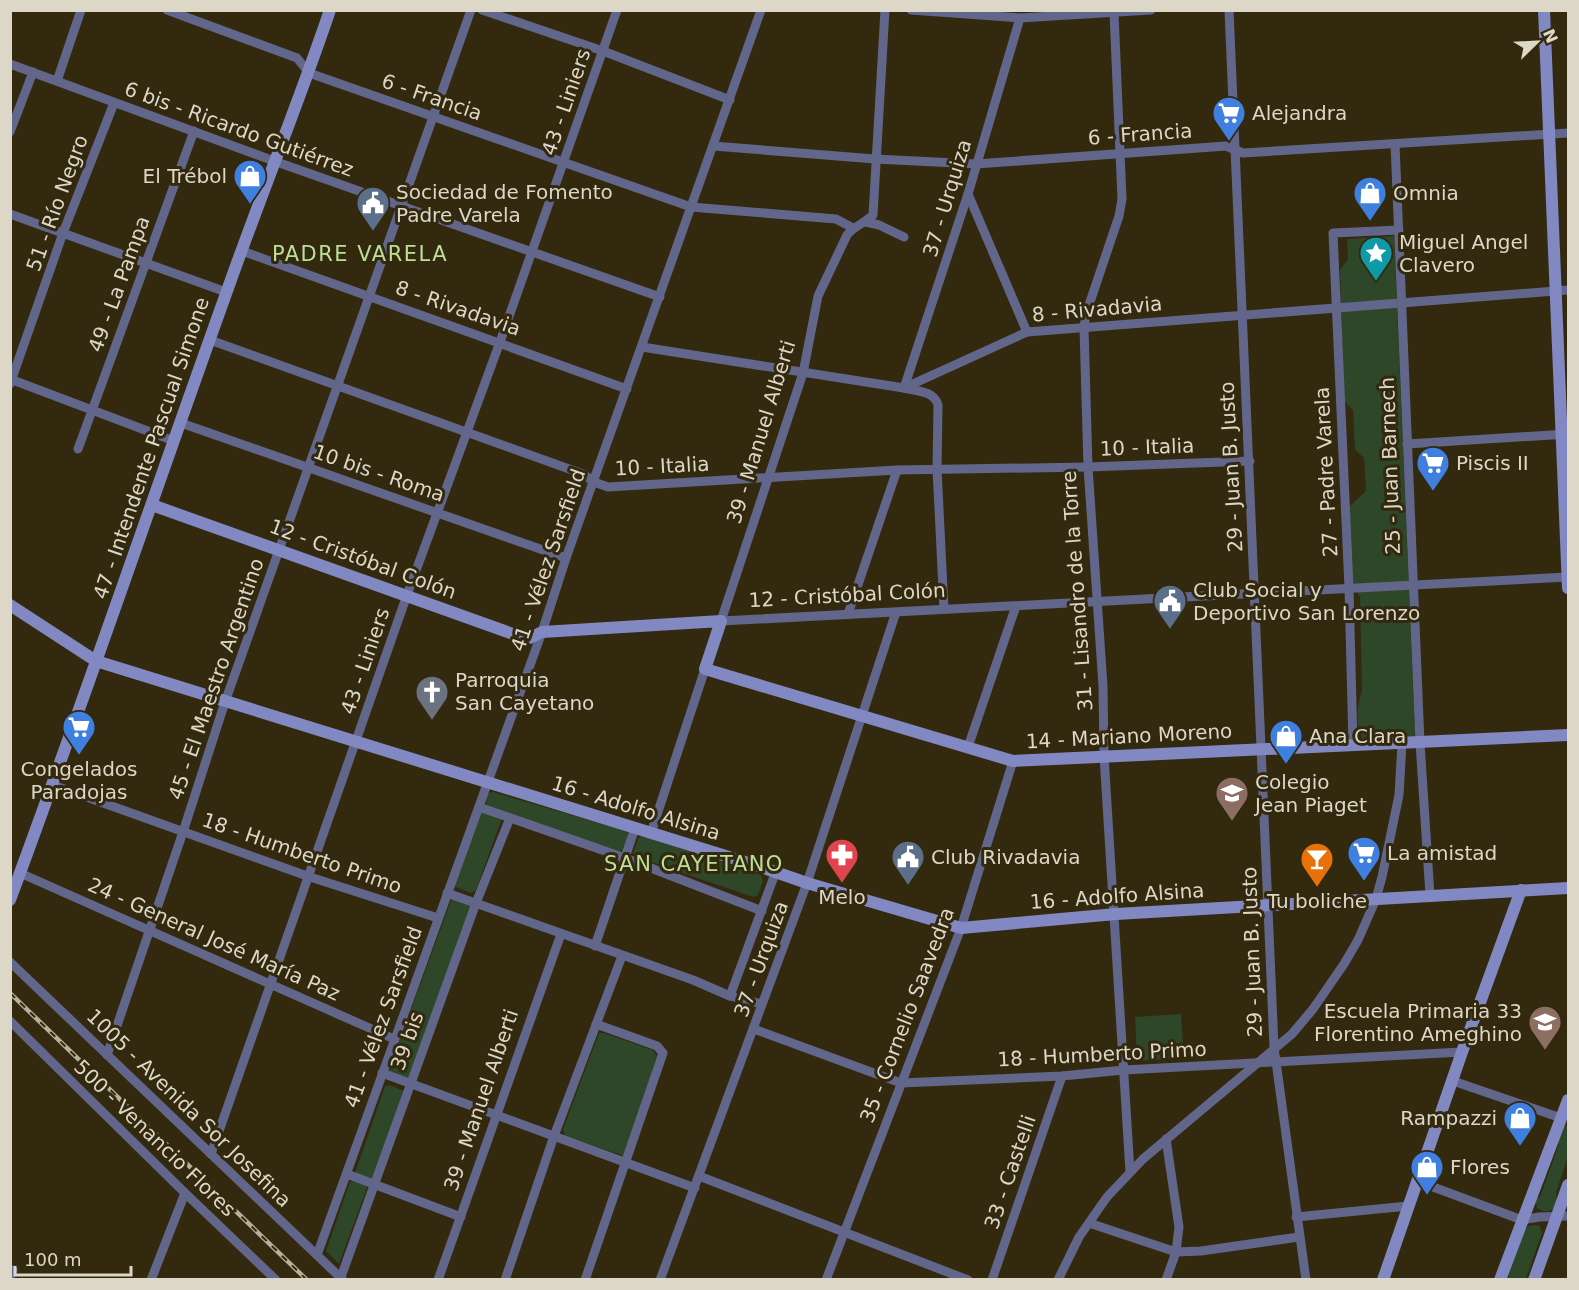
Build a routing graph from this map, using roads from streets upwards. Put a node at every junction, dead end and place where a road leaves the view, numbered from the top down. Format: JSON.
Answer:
{"nodes":[{"id":1,"x":81,"y":10,"type":"edge"},
{"id":2,"x":167,"y":10,"type":"edge"},
{"id":3,"x":330,"y":10,"type":"edge"},
{"id":4,"x":471,"y":10,"type":"edge"},
{"id":5,"x":482,"y":10,"type":"edge"},
{"id":6,"x":617,"y":10,"type":"edge"},
{"id":7,"x":761,"y":10,"type":"edge"},
{"id":8,"x":885,"y":10,"type":"edge"},
{"id":9,"x":911,"y":10,"type":"edge"},
{"id":10,"x":1151,"y":10,"type":"edge"},
{"id":11,"x":1229,"y":10,"type":"edge"},
{"id":12,"x":1544,"y":10,"type":"edge"},
{"id":13,"x":1551,"y":10,"type":"edge"},
{"id":14,"x":1114,"y":13,"type":"junction"},
{"id":15,"x":1020,"y":18,"type":"junction"},
{"id":16,"x":603,"y":51,"type":"junction"},
{"id":17,"x":10,"y":64,"type":"edge"},
{"id":18,"x":33,"y":72,"type":"junction"},
{"id":19,"x":309,"y":73,"type":"junction"},
{"id":20,"x":57,"y":81,"type":"junction"},
{"id":21,"x":729,"y":100,"type":"junction"},
{"id":22,"x":114,"y":102,"type":"junction"},
{"id":23,"x":433,"y":116,"type":"junction"},
{"id":24,"x":10,"y":132,"type":"edge"},
{"id":25,"x":194,"y":132,"type":"junction"},
{"id":26,"x":1558,"y":133,"type":"edge"},
{"id":27,"x":1395,"y":144,"type":"junction"},
{"id":28,"x":713,"y":146,"type":"junction"},
{"id":29,"x":1234,"y":150,"type":"junction"},
{"id":30,"x":1119,"y":154,"type":"junction"},
{"id":31,"x":876,"y":159,"type":"junction"},
{"id":32,"x":274,"y":161,"type":"junction"},
{"id":33,"x":564,"y":163,"type":"junction"},
{"id":34,"x":976,"y":164,"type":"junction"},
{"id":35,"x":968,"y":194,"type":"junction"},
{"id":36,"x":402,"y":207,"type":"junction"},
{"id":37,"x":692,"y":207,"type":"junction"},
{"id":38,"x":10,"y":214,"type":"edge"},
{"id":39,"x":866,"y":222,"type":"junction"},
{"id":40,"x":853,"y":228,"type":"junction"},
{"id":41,"x":1398,"y":230,"type":"junction"},
{"id":42,"x":63,"y":233,"type":"junction"},
{"id":43,"x":904,"y":237,"type":"dead end"},
{"id":44,"x":242,"y":251,"type":"junction"},
{"id":45,"x":532,"y":252,"type":"junction"},
{"id":46,"x":146,"y":263,"type":"junction"},
{"id":47,"x":1562,"y":290,"type":"edge"},
{"id":48,"x":226,"y":292,"type":"junction"},
{"id":49,"x":369,"y":296,"type":"junction"},
{"id":50,"x":660,"y":297,"type":"junction"},
{"id":51,"x":1402,"y":304,"type":"junction"},
{"id":52,"x":1336,"y":308,"type":"junction"},
{"id":53,"x":1242,"y":315,"type":"junction"},
{"id":54,"x":1084,"y":328,"type":"junction"},
{"id":55,"x":1028,"y":332,"type":"junction"},
{"id":56,"x":210,"y":340,"type":"junction"},
{"id":57,"x":500,"y":342,"type":"junction"},
{"id":58,"x":642,"y":347,"type":"junction"},
{"id":59,"x":803,"y":373,"type":"junction"},
{"id":60,"x":11,"y":381,"type":"edge"},
{"id":61,"x":337,"y":385,"type":"junction"},
{"id":62,"x":904,"y":388,"type":"junction"},
{"id":63,"x":627,"y":389,"type":"junction"},
{"id":64,"x":1569,"y":403,"type":"edge"},
{"id":65,"x":92,"y":410,"type":"junction"},
{"id":66,"x":181,"y":423,"type":"junction"},
{"id":67,"x":468,"y":432,"type":"junction"},
{"id":68,"x":1565,"y":434,"type":"edge"},
{"id":69,"x":174,"y":441,"type":"junction"},
{"id":70,"x":1407,"y":444,"type":"junction"},
{"id":71,"x":78,"y":449,"type":"dead end"},
{"id":72,"x":1250,"y":461,"type":"junction"},
{"id":73,"x":307,"y":467,"type":"junction"},
{"id":74,"x":1088,"y":467,"type":"junction"},
{"id":75,"x":937,"y":469,"type":"junction"},
{"id":76,"x":897,"y":470,"type":"junction"},
{"id":77,"x":768,"y":478,"type":"junction"},
{"id":78,"x":594,"y":482,"type":"junction"},
{"id":79,"x":152,"y":505,"type":"junction"},
{"id":80,"x":438,"y":511,"type":"junction"},
{"id":81,"x":279,"y":550,"type":"junction"},
{"id":82,"x":566,"y":558,"type":"junction"},
{"id":83,"x":1568,"y":577,"type":"edge"},
{"id":84,"x":1413,"y":584,"type":"junction"},
{"id":85,"x":1349,"y":588,"type":"junction"},
{"id":86,"x":1569,"y":588,"type":"edge"},
{"id":87,"x":1255,"y":593,"type":"junction"},
{"id":88,"x":407,"y":595,"type":"junction"},
{"id":89,"x":1097,"y":602,"type":"junction"},
{"id":90,"x":10,"y":605,"type":"edge"},
{"id":91,"x":1016,"y":606,"type":"junction"},
{"id":92,"x":944,"y":609,"type":"junction"},
{"id":93,"x":896,"y":612,"type":"junction"},
{"id":94,"x":848,"y":614,"type":"junction"},
{"id":95,"x":721,"y":621,"type":"junction"},
{"id":96,"x":542,"y":632,"type":"junction"},
{"id":97,"x":96,"y":662,"type":"junction"},
{"id":98,"x":705,"y":669,"type":"junction"},
{"id":99,"x":225,"y":702,"type":"junction"},
{"id":100,"x":863,"y":715,"type":"junction"},
{"id":101,"x":1569,"y":735,"type":"edge"},
{"id":102,"x":356,"y":743,"type":"junction"},
{"id":103,"x":1420,"y":743,"type":"junction"},
{"id":104,"x":1402,"y":744,"type":"junction"},
{"id":105,"x":1353,"y":746,"type":"junction"},
{"id":106,"x":968,"y":747,"type":"junction"},
{"id":107,"x":1263,"y":749,"type":"junction"},
{"id":108,"x":1104,"y":756,"type":"junction"},
{"id":109,"x":1013,"y":761,"type":"junction"},
{"id":110,"x":487,"y":783,"type":"junction"},
{"id":111,"x":53,"y":785,"type":"junction"},
{"id":112,"x":479,"y":807,"type":"junction"},
{"id":113,"x":510,"y":818,"type":"junction"},
{"id":114,"x":635,"y":828,"type":"junction"},
{"id":115,"x":183,"y":832,"type":"junction"},
{"id":116,"x":651,"y":833,"type":"junction"},
{"id":117,"x":625,"y":858,"type":"junction"},
{"id":118,"x":776,"y":871,"type":"junction"},
{"id":119,"x":20,"y":873,"type":"junction"},
{"id":120,"x":310,"y":877,"type":"junction"},
{"id":121,"x":807,"y":883,"type":"junction"},
{"id":122,"x":1569,"y":888,"type":"edge"},
{"id":123,"x":1521,"y":890,"type":"junction"},
{"id":124,"x":447,"y":893,"type":"junction"},
{"id":125,"x":1430,"y":895,"type":"junction"},
{"id":126,"x":1376,"y":899,"type":"junction"},
{"id":127,"x":10,"y":900,"type":"edge"},
{"id":128,"x":476,"y":903,"type":"junction"},
{"id":129,"x":1268,"y":906,"type":"junction"},
{"id":130,"x":762,"y":911,"type":"junction"},
{"id":131,"x":1116,"y":914,"type":"junction"},
{"id":132,"x":438,"y":918,"type":"junction"},
{"id":133,"x":962,"y":928,"type":"junction"},
{"id":134,"x":150,"y":931,"type":"junction"},
{"id":135,"x":561,"y":934,"type":"junction"},
{"id":136,"x":595,"y":946,"type":"junction"},
{"id":137,"x":622,"y":956,"type":"junction"},
{"id":138,"x":10,"y":962,"type":"edge"},
{"id":139,"x":272,"y":984,"type":"junction"},
{"id":140,"x":730,"y":996,"type":"junction"},
{"id":141,"x":762,"y":1004,"type":"junction"},
{"id":142,"x":10,"y":1021,"type":"edge"},
{"id":143,"x":596,"y":1024,"type":"junction"},
{"id":144,"x":754,"y":1029,"type":"junction"},
{"id":145,"x":394,"y":1039,"type":"junction"},
{"id":146,"x":1274,"y":1047,"type":"junction"},
{"id":147,"x":1462,"y":1052,"type":"junction"},
{"id":148,"x":107,"y":1055,"type":"junction"},
{"id":149,"x":1275,"y":1063,"type":"junction"},
{"id":150,"x":1255,"y":1064,"type":"junction"},
{"id":151,"x":1124,"y":1070,"type":"junction"},
{"id":152,"x":382,"y":1074,"type":"junction"},
{"id":153,"x":1062,"y":1076,"type":"junction"},
{"id":154,"x":1453,"y":1081,"type":"junction"},
{"id":155,"x":901,"y":1083,"type":"junction"},
{"id":156,"x":411,"y":1085,"type":"junction"},
{"id":157,"x":1569,"y":1100,"type":"edge"},
{"id":158,"x":496,"y":1116,"type":"junction"},
{"id":159,"x":1565,"y":1120,"type":"edge"},
{"id":160,"x":554,"y":1136,"type":"junction"},
{"id":161,"x":1166,"y":1139,"type":"junction"},
{"id":162,"x":211,"y":1154,"type":"junction"},
{"id":163,"x":626,"y":1162,"type":"junction"},
{"id":164,"x":1130,"y":1172,"type":"junction"},
{"id":165,"x":347,"y":1174,"type":"junction"},
{"id":166,"x":699,"y":1176,"type":"junction"},
{"id":167,"x":1417,"y":1181,"type":"junction"},
{"id":168,"x":1569,"y":1185,"type":"edge"},
{"id":169,"x":375,"y":1186,"type":"junction"},
{"id":170,"x":695,"y":1188,"type":"junction"},
{"id":171,"x":185,"y":1193,"type":"junction"},
{"id":172,"x":1408,"y":1206,"type":"junction"},
{"id":173,"x":1564,"y":1216,"type":"edge"},
{"id":174,"x":461,"y":1217,"type":"junction"},
{"id":175,"x":1296,"y":1217,"type":"junction"},
{"id":176,"x":1522,"y":1220,"type":"junction"},
{"id":177,"x":1089,"y":1223,"type":"junction"},
{"id":178,"x":844,"y":1231,"type":"junction"},
{"id":179,"x":1299,"y":1237,"type":"junction"},
{"id":180,"x":1176,"y":1252,"type":"junction"},
{"id":181,"x":317,"y":1255,"type":"junction"},
{"id":182,"x":342,"y":1279,"type":"edge"},
{"id":183,"x":152,"y":1280,"type":"edge"},
{"id":184,"x":276,"y":1280,"type":"edge"},
{"id":185,"x":438,"y":1280,"type":"edge"},
{"id":186,"x":505,"y":1280,"type":"edge"},
{"id":187,"x":585,"y":1280,"type":"edge"},
{"id":188,"x":660,"y":1280,"type":"edge"},
{"id":189,"x":826,"y":1280,"type":"edge"},
{"id":190,"x":968,"y":1280,"type":"edge"},
{"id":191,"x":992,"y":1280,"type":"edge"},
{"id":192,"x":1059,"y":1280,"type":"edge"},
{"id":193,"x":1166,"y":1280,"type":"edge"},
{"id":194,"x":1306,"y":1280,"type":"edge"},
{"id":195,"x":1383,"y":1280,"type":"edge"},
{"id":196,"x":1500,"y":1280,"type":"edge"},
{"id":197,"x":1534,"y":1280,"type":"edge"}],
"edges":[{"from":1,"to":20,"type":"street"},
{"from":2,"to":19,"type":"street","name":"6 - Francia"},
{"from":3,"to":19,"type":"street","name":"47 - Intendente Pascual Simone"},
{"from":4,"to":23,"type":"street","name":"45 - El Maestro Argentino"},
{"from":5,"to":16,"type":"street"},
{"from":6,"to":16,"type":"street","name":"43 - Liniers"},
{"from":7,"to":21,"type":"street","name":"41 - Vélez Sarsfield"},
{"from":8,"to":31,"type":"street"},
{"from":9,"to":15,"type":"street"},
{"from":10,"to":14,"type":"street"},
{"from":11,"to":29,"type":"street","name":"29 - Juan B. Justo"},
{"from":12,"to":26,"type":"street"},
{"from":13,"to":26,"type":"street"},
{"from":14,"to":15,"type":"street"},
{"from":14,"to":30,"type":"street","name":"31 - Lisandro de la Torre"},
{"from":15,"to":34,"type":"street","name":"37 - Urquiza"},
{"from":16,"to":21,"type":"street"},
{"from":16,"to":33,"type":"street","name":"43 - Liniers"},
{"from":17,"to":18,"type":"street","name":"6 bis - Ricardo Gutiérrez"},
{"from":18,"to":20,"type":"street","name":"6 bis - Ricardo Gutiérrez"},
{"from":18,"to":24,"type":"street"},
{"from":19,"to":23,"type":"street","name":"6 - Francia"},
{"from":19,"to":32,"type":"street","name":"47 - Intendente Pascual Simone"},
{"from":20,"to":22,"type":"street","name":"6 bis - Ricardo Gutiérrez"},
{"from":21,"to":28,"type":"street","name":"41 - Vélez Sarsfield"},
{"from":22,"to":25,"type":"street","name":"6 bis - Ricardo Gutiérrez"},
{"from":22,"to":42,"type":"street","name":"51 - Río Negro"},
{"from":23,"to":33,"type":"street","name":"6 - Francia"},
{"from":23,"to":36,"type":"street","name":"45 - El Maestro Argentino"},
{"from":25,"to":32,"type":"street","name":"6 bis - Ricardo Gutiérrez"},
{"from":25,"to":46,"type":"street","name":"49 - La Pampa"},
{"from":26,"to":27,"type":"street","name":"6 - Francia"},
{"from":26,"to":47,"type":"street"},
{"from":27,"to":29,"type":"street","name":"6 - Francia"},
{"from":27,"to":41,"type":"street","name":"25 - Juan Barnech"},
{"from":28,"to":31,"type":"street","name":"6 - Francia"},
{"from":28,"to":37,"type":"street","name":"41 - Vélez Sarsfield"},
{"from":29,"to":30,"type":"street","name":"6 - Francia"},
{"from":29,"to":53,"type":"street","name":"29 - Juan B. Justo"},
{"from":30,"to":34,"type":"street","name":"6 - Francia"},
{"from":30,"to":54,"type":"street","name":"31 - Lisandro de la Torre"},
{"from":31,"to":34,"type":"street","name":"6 - Francia"},
{"from":31,"to":39,"type":"street"},
{"from":32,"to":36,"type":"street","name":"6 bis - Ricardo Gutiérrez"},
{"from":32,"to":44,"type":"street","name":"47 - Intendente Pascual Simone"},
{"from":33,"to":37,"type":"street","name":"6 - Francia"},
{"from":33,"to":45,"type":"street","name":"43 - Liniers"},
{"from":34,"to":35,"type":"street","name":"37 - Urquiza"},
{"from":35,"to":55,"type":"street"},
{"from":35,"to":62,"type":"street","name":"37 - Urquiza"},
{"from":36,"to":45,"type":"street","name":"6 bis - Ricardo Gutiérrez"},
{"from":36,"to":49,"type":"street","name":"45 - El Maestro Argentino"},
{"from":37,"to":40,"type":"street"},
{"from":37,"to":50,"type":"street","name":"41 - Vélez Sarsfield"},
{"from":38,"to":42,"type":"street"},
{"from":39,"to":40,"type":"street"},
{"from":39,"to":43,"type":"street"},
{"from":40,"to":59,"type":"street","name":"39 - Manuel Alberti"},
{"from":41,"to":51,"type":"street","name":"25 - Juan Barnech"},
{"from":41,"to":52,"type":"street","name":"27 - Padre Varela"},
{"from":42,"to":46,"type":"street"},
{"from":42,"to":60,"type":"street","name":"51 - Río Negro"},
{"from":44,"to":48,"type":"street","name":"47 - Intendente Pascual Simone"},
{"from":44,"to":49,"type":"street","name":"8 - Rivadavia"},
{"from":45,"to":50,"type":"street","name":"6 bis - Ricardo Gutiérrez"},
{"from":45,"to":57,"type":"street","name":"43 - Liniers"},
{"from":46,"to":48,"type":"street"},
{"from":46,"to":65,"type":"street","name":"49 - La Pampa"},
{"from":47,"to":51,"type":"street","name":"8 - Rivadavia"},
{"from":47,"to":64,"type":"street"},
{"from":47,"to":68,"type":"street"},
{"from":48,"to":56,"type":"street","name":"47 - Intendente Pascual Simone"},
{"from":49,"to":57,"type":"street","name":"8 - Rivadavia"},
{"from":49,"to":61,"type":"street","name":"45 - El Maestro Argentino"},
{"from":50,"to":58,"type":"street","name":"41 - Vélez Sarsfield"},
{"from":51,"to":52,"type":"street","name":"8 - Rivadavia"},
{"from":51,"to":70,"type":"street","name":"25 - Juan Barnech"},
{"from":52,"to":53,"type":"street","name":"8 - Rivadavia"},
{"from":52,"to":85,"type":"street","name":"27 - Padre Varela"},
{"from":53,"to":54,"type":"street","name":"8 - Rivadavia"},
{"from":53,"to":72,"type":"street","name":"29 - Juan B. Justo"},
{"from":54,"to":55,"type":"street","name":"8 - Rivadavia"},
{"from":54,"to":74,"type":"street","name":"31 - Lisandro de la Torre"},
{"from":55,"to":62,"type":"street","name":"8 - Rivadavia"},
{"from":56,"to":61,"type":"street","name":"10 - Italia"},
{"from":56,"to":66,"type":"street","name":"47 - Intendente Pascual Simone"},
{"from":57,"to":63,"type":"street","name":"8 - Rivadavia"},
{"from":57,"to":67,"type":"street","name":"43 - Liniers"},
{"from":58,"to":59,"type":"street"},
{"from":58,"to":63,"type":"street","name":"41 - Vélez Sarsfield"},
{"from":59,"to":62,"type":"street"},
{"from":59,"to":77,"type":"street","name":"39 - Manuel Alberti"},
{"from":60,"to":65,"type":"street"},
{"from":61,"to":67,"type":"street","name":"10 - Italia"},
{"from":61,"to":73,"type":"street","name":"45 - El Maestro Argentino"},
{"from":62,"to":75,"type":"street"},
{"from":63,"to":78,"type":"street","name":"41 - Vélez Sarsfield"},
{"from":65,"to":69,"type":"street"},
{"from":65,"to":71,"type":"street","name":"49 - La Pampa"},
{"from":66,"to":69,"type":"street","name":"47 - Intendente Pascual Simone"},
{"from":66,"to":73,"type":"street","name":"10 bis - Roma"},
{"from":67,"to":78,"type":"street","name":"10 - Italia"},
{"from":67,"to":80,"type":"street","name":"43 - Liniers"},
{"from":68,"to":70,"type":"street"},
{"from":68,"to":83,"type":"street"},
{"from":69,"to":79,"type":"street","name":"47 - Intendente Pascual Simone"},
{"from":70,"to":84,"type":"street","name":"25 - Juan Barnech"},
{"from":72,"to":74,"type":"street","name":"10 - Italia"},
{"from":72,"to":87,"type":"street","name":"29 - Juan B. Justo"},
{"from":73,"to":80,"type":"street","name":"10 bis - Roma"},
{"from":73,"to":81,"type":"street","name":"45 - El Maestro Argentino"},
{"from":74,"to":75,"type":"street","name":"10 - Italia"},
{"from":74,"to":89,"type":"street","name":"31 - Lisandro de la Torre"},
{"from":75,"to":76,"type":"street","name":"10 - Italia"},
{"from":75,"to":92,"type":"street"},
{"from":76,"to":77,"type":"street","name":"10 - Italia"},
{"from":76,"to":94,"type":"street"},
{"from":77,"to":78,"type":"street","name":"10 - Italia"},
{"from":77,"to":95,"type":"street","name":"39 - Manuel Alberti"},
{"from":78,"to":82,"type":"street","name":"41 - Vélez Sarsfield"},
{"from":79,"to":81,"type":"street","name":"12 - Cristóbal Colón"},
{"from":79,"to":97,"type":"street","name":"47 - Intendente Pascual Simone"},
{"from":80,"to":82,"type":"street","name":"10 bis - Roma"},
{"from":80,"to":88,"type":"street","name":"43 - Liniers"},
{"from":81,"to":88,"type":"street","name":"12 - Cristóbal Colón"},
{"from":81,"to":99,"type":"street","name":"45 - El Maestro Argentino"},
{"from":82,"to":96,"type":"street","name":"41 - Vélez Sarsfield"},
{"from":83,"to":84,"type":"street","name":"12 - Cristóbal Colón"},
{"from":83,"to":86,"type":"street"},
{"from":84,"to":85,"type":"street","name":"12 - Cristóbal Colón"},
{"from":84,"to":103,"type":"street","name":"25 - Juan Barnech"},
{"from":85,"to":87,"type":"street","name":"12 - Cristóbal Colón"},
{"from":85,"to":105,"type":"street","name":"27 - Padre Varela"},
{"from":87,"to":89,"type":"street","name":"12 - Cristóbal Colón"},
{"from":87,"to":107,"type":"street","name":"29 - Juan B. Justo"},
{"from":88,"to":96,"type":"street","name":"12 - Cristóbal Colón"},
{"from":88,"to":102,"type":"street","name":"43 - Liniers"},
{"from":89,"to":91,"type":"street","name":"12 - Cristóbal Colón"},
{"from":89,"to":108,"type":"street","name":"31 - Lisandro de la Torre"},
{"from":90,"to":97,"type":"street","name":"16 - Adolfo Alsina"},
{"from":91,"to":92,"type":"street","name":"12 - Cristóbal Colón"},
{"from":91,"to":106,"type":"street"},
{"from":92,"to":93,"type":"street","name":"12 - Cristóbal Colón"},
{"from":93,"to":94,"type":"street","name":"12 - Cristóbal Colón"},
{"from":93,"to":100,"type":"street","name":"37 - Urquiza"},
{"from":94,"to":95,"type":"street","name":"12 - Cristóbal Colón"},
{"from":95,"to":96,"type":"street","name":"12 - Cristóbal Colón"},
{"from":95,"to":98,"type":"street","name":"39 - Manuel Alberti"},
{"from":96,"to":110,"type":"street","name":"41 - Vélez Sarsfield"},
{"from":97,"to":99,"type":"street","name":"16 - Adolfo Alsina"},
{"from":97,"to":111,"type":"street","name":"47 - Intendente Pascual Simone"},
{"from":98,"to":100,"type":"street","name":"14 - Mariano Moreno"},
{"from":98,"to":116,"type":"street","name":"39 - Manuel Alberti"},
{"from":99,"to":102,"type":"street","name":"16 - Adolfo Alsina"},
{"from":99,"to":115,"type":"street","name":"45 - El Maestro Argentino"},
{"from":100,"to":106,"type":"street","name":"14 - Mariano Moreno"},
{"from":100,"to":121,"type":"street","name":"37 - Urquiza"},
{"from":101,"to":103,"type":"street","name":"14 - Mariano Moreno"},
{"from":102,"to":110,"type":"street","name":"16 - Adolfo Alsina"},
{"from":102,"to":120,"type":"street","name":"43 - Liniers"},
{"from":103,"to":104,"type":"street","name":"14 - Mariano Moreno"},
{"from":103,"to":125,"type":"street","name":"25 - Juan Barnech"},
{"from":104,"to":105,"type":"street","name":"14 - Mariano Moreno"},
{"from":104,"to":126,"type":"street"},
{"from":105,"to":107,"type":"street","name":"14 - Mariano Moreno"},
{"from":106,"to":109,"type":"street","name":"14 - Mariano Moreno"},
{"from":107,"to":108,"type":"street","name":"14 - Mariano Moreno"},
{"from":107,"to":129,"type":"street","name":"29 - Juan B. Justo"},
{"from":108,"to":109,"type":"street","name":"14 - Mariano Moreno"},
{"from":108,"to":131,"type":"street","name":"31 - Lisandro de la Torre"},
{"from":109,"to":133,"type":"street","name":"35 - Cornelio Saavedra"},
{"from":110,"to":112,"type":"street","name":"41 - Vélez Sarsfield"},
{"from":110,"to":114,"type":"street","name":"16 - Adolfo Alsina"},
{"from":111,"to":115,"type":"street","name":"18 - Humberto Primo"},
{"from":111,"to":119,"type":"street","name":"47 - Intendente Pascual Simone"},
{"from":112,"to":113,"type":"street"},
{"from":112,"to":124,"type":"street","name":"41 - Vélez Sarsfield"},
{"from":113,"to":117,"type":"street"},
{"from":113,"to":128,"type":"street","name":"39 bis"},
{"from":114,"to":116,"type":"street","name":"16 - Adolfo Alsina"},
{"from":114,"to":117,"type":"street"},
{"from":115,"to":120,"type":"street","name":"18 - Humberto Primo"},
{"from":115,"to":134,"type":"street","name":"45 - El Maestro Argentino"},
{"from":116,"to":118,"type":"street","name":"16 - Adolfo Alsina"},
{"from":117,"to":130,"type":"street"},
{"from":117,"to":136,"type":"street"},
{"from":118,"to":121,"type":"street","name":"16 - Adolfo Alsina"},
{"from":118,"to":130,"type":"street"},
{"from":119,"to":127,"type":"street","name":"47 - Intendente Pascual Simone"},
{"from":119,"to":134,"type":"street","name":"24 - General José María Paz"},
{"from":120,"to":132,"type":"street","name":"18 - Humberto Primo"},
{"from":120,"to":139,"type":"street","name":"43 - Liniers"},
{"from":121,"to":133,"type":"street","name":"16 - Adolfo Alsina"},
{"from":121,"to":141,"type":"street","name":"37 - Urquiza"},
{"from":122,"to":123,"type":"street","name":"16 - Adolfo Alsina"},
{"from":123,"to":125,"type":"street","name":"16 - Adolfo Alsina"},
{"from":123,"to":147,"type":"street"},
{"from":124,"to":128,"type":"street"},
{"from":124,"to":132,"type":"street","name":"41 - Vélez Sarsfield"},
{"from":125,"to":126,"type":"street","name":"16 - Adolfo Alsina"},
{"from":126,"to":129,"type":"street","name":"16 - Adolfo Alsina"},
{"from":126,"to":146,"type":"street"},
{"from":128,"to":135,"type":"street"},
{"from":128,"to":156,"type":"street","name":"39 bis"},
{"from":129,"to":131,"type":"street","name":"16 - Adolfo Alsina"},
{"from":129,"to":146,"type":"street","name":"29 - Juan B. Justo"},
{"from":130,"to":140,"type":"street"},
{"from":131,"to":133,"type":"street","name":"16 - Adolfo Alsina"},
{"from":131,"to":151,"type":"street","name":"31 - Lisandro de la Torre"},
{"from":132,"to":145,"type":"street","name":"41 - Vélez Sarsfield"},
{"from":133,"to":155,"type":"street","name":"35 - Cornelio Saavedra"},
{"from":134,"to":139,"type":"street","name":"24 - General José María Paz"},
{"from":134,"to":148,"type":"street","name":"45 - El Maestro Argentino"},
{"from":135,"to":136,"type":"street"},
{"from":135,"to":158,"type":"street","name":"39 - Manuel Alberti"},
{"from":136,"to":137,"type":"street"},
{"from":137,"to":140,"type":"street"},
{"from":137,"to":143,"type":"street"},
{"from":138,"to":148,"type":"street","name":"1005 - Avenida Sor Josefina"},
{"from":139,"to":145,"type":"street","name":"24 - General José María Paz"},
{"from":139,"to":162,"type":"street","name":"43 - Liniers"},
{"from":140,"to":141,"type":"street"},
{"from":141,"to":144,"type":"street","name":"37 - Urquiza"},
{"from":142,"to":171,"type":"street","name":"500 - Venancio Flores"},
{"from":143,"to":160,"type":"street"},
{"from":143,"to":163,"type":"street"},
{"from":144,"to":155,"type":"street","name":"18 - Humberto Primo"},
{"from":144,"to":166,"type":"street","name":"37 - Urquiza"},
{"from":145,"to":152,"type":"street","name":"41 - Vélez Sarsfield"},
{"from":146,"to":149,"type":"street","name":"29 - Juan B. Justo"},
{"from":146,"to":150,"type":"street"},
{"from":147,"to":149,"type":"street","name":"18 - Humberto Primo"},
{"from":147,"to":154,"type":"street"},
{"from":148,"to":162,"type":"street","name":"1005 - Avenida Sor Josefina"},
{"from":149,"to":150,"type":"street","name":"18 - Humberto Primo"},
{"from":149,"to":175,"type":"street","name":"29 - Juan B. Justo"},
{"from":150,"to":151,"type":"street","name":"18 - Humberto Primo"},
{"from":150,"to":161,"type":"street"},
{"from":151,"to":153,"type":"street","name":"18 - Humberto Primo"},
{"from":151,"to":164,"type":"street","name":"31 - Lisandro de la Torre"},
{"from":152,"to":156,"type":"street"},
{"from":152,"to":165,"type":"street","name":"41 - Vélez Sarsfield"},
{"from":153,"to":155,"type":"street","name":"18 - Humberto Primo"},
{"from":153,"to":191,"type":"street","name":"33 - Castelli"},
{"from":154,"to":159,"type":"street"},
{"from":154,"to":167,"type":"street"},
{"from":155,"to":178,"type":"street","name":"35 - Cornelio Saavedra"},
{"from":156,"to":158,"type":"street"},
{"from":156,"to":169,"type":"street","name":"39 bis"},
{"from":157,"to":159,"type":"street"},
{"from":158,"to":160,"type":"street"},
{"from":158,"to":174,"type":"street","name":"39 - Manuel Alberti"},
{"from":159,"to":176,"type":"street"},
{"from":160,"to":163,"type":"street"},
{"from":160,"to":186,"type":"street"},
{"from":161,"to":164,"type":"street"},
{"from":161,"to":180,"type":"street"},
{"from":162,"to":181,"type":"street","name":"1005 - Avenida Sor Josefina"},
{"from":163,"to":170,"type":"street"},
{"from":163,"to":187,"type":"street"},
{"from":164,"to":177,"type":"street"},
{"from":165,"to":169,"type":"street"},
{"from":165,"to":181,"type":"street","name":"41 - Vélez Sarsfield"},
{"from":166,"to":170,"type":"street","name":"37 - Urquiza"},
{"from":166,"to":178,"type":"street"},
{"from":167,"to":172,"type":"street"},
{"from":167,"to":176,"type":"street"},
{"from":168,"to":173,"type":"street"},
{"from":169,"to":174,"type":"street"},
{"from":169,"to":182,"type":"street","name":"39 bis"},
{"from":170,"to":188,"type":"street","name":"37 - Urquiza"},
{"from":171,"to":183,"type":"street"},
{"from":171,"to":184,"type":"street","name":"500 - Venancio Flores"},
{"from":172,"to":175,"type":"street"},
{"from":172,"to":195,"type":"street"},
{"from":173,"to":176,"type":"street"},
{"from":173,"to":197,"type":"street"},
{"from":174,"to":185,"type":"street","name":"39 - Manuel Alberti"},
{"from":175,"to":179,"type":"street","name":"29 - Juan B. Justo"},
{"from":176,"to":196,"type":"street"},
{"from":177,"to":180,"type":"street"},
{"from":177,"to":192,"type":"street"},
{"from":178,"to":189,"type":"street","name":"35 - Cornelio Saavedra"},
{"from":178,"to":190,"type":"street"},
{"from":179,"to":180,"type":"street"},
{"from":179,"to":194,"type":"street","name":"29 - Juan B. Justo"},
{"from":180,"to":193,"type":"street"},
{"from":181,"to":182,"type":"street","name":"1005 - Avenida Sor Josefina"}]}
